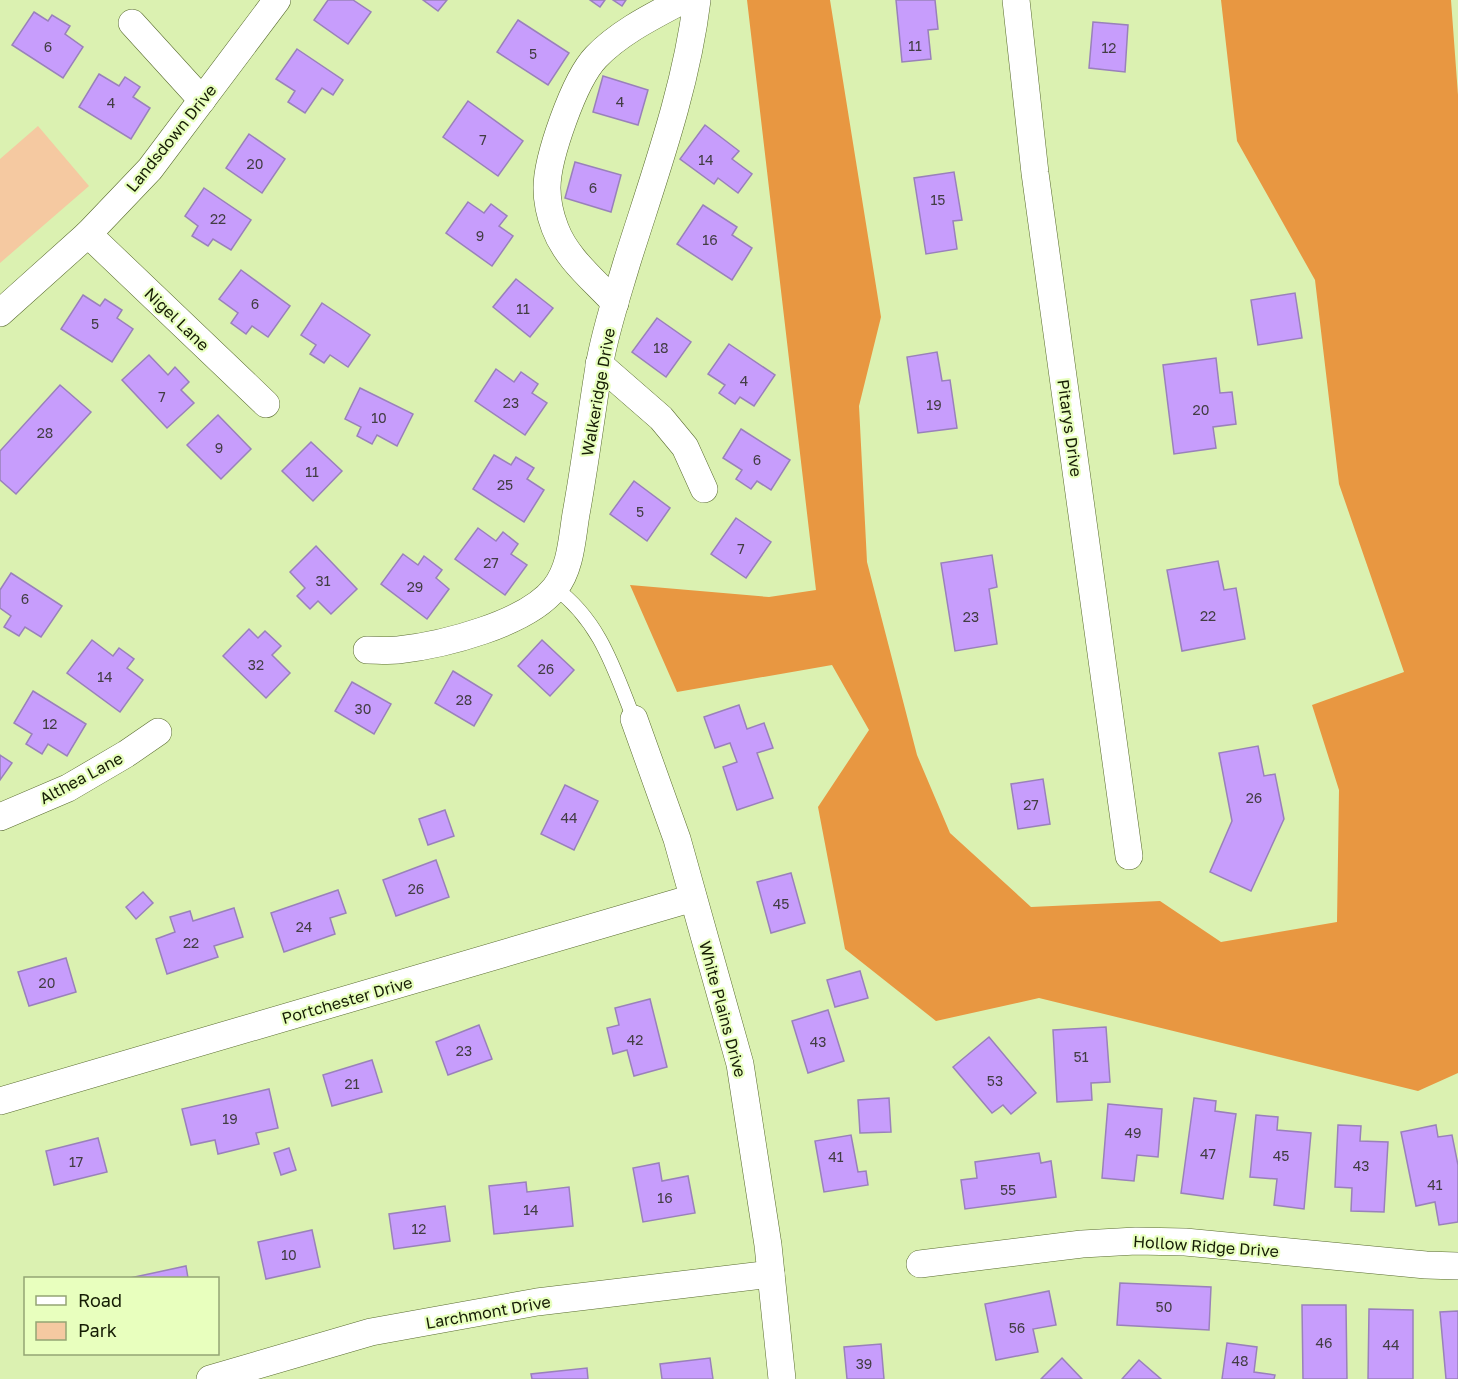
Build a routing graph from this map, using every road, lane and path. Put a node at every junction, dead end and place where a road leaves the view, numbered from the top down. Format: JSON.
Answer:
{"nodes":[{"id":1,"x":277,"y":0,"type":"edge"},
{"id":2,"x":683,"y":0,"type":"edge"},
{"id":3,"x":697,"y":0,"type":"edge"},
{"id":4,"x":1016,"y":0,"type":"edge"},
{"id":5,"x":132,"y":23,"type":"dead end"},
{"id":6,"x":202,"y":100,"type":"junction"},
{"id":7,"x":88,"y":234,"type":"junction"},
{"id":8,"x":615,"y":303,"type":"junction"},
{"id":9,"x":0,"y":313,"type":"edge"},
{"id":10,"x":599,"y":364,"type":"junction"},
{"id":11,"x":266,"y":404,"type":"dead end"},
{"id":12,"x":704,"y":489,"type":"dead end"},
{"id":13,"x":555,"y":588,"type":"junction"},
{"id":14,"x":366,"y":650,"type":"dead end"},
{"id":15,"x":634,"y":719,"type":"joint"},
{"id":16,"x":158,"y":732,"type":"dead end"},
{"id":17,"x":0,"y":817,"type":"edge"},
{"id":18,"x":1129,"y":856,"type":"dead end"},
{"id":19,"x":693,"y":898,"type":"junction"},
{"id":20,"x":0,"y":1101,"type":"edge"},
{"id":21,"x":920,"y":1264,"type":"dead end"},
{"id":22,"x":1458,"y":1266,"type":"edge"},
{"id":23,"x":771,"y":1274,"type":"junction"},
{"id":24,"x":210,"y":1379,"type":"edge"},
{"id":25,"x":782,"y":1379,"type":"edge"}],
"edges":[{"from":1,"to":6,"type":"street","name":"Landsdown Drive"},
{"from":2,"to":8,"type":"street"},
{"from":3,"to":8,"type":"street","name":"Walkeridge Drive"},
{"from":4,"to":18,"type":"street","name":"Pitarys Drive"},
{"from":5,"to":6,"type":"street"},
{"from":6,"to":7,"type":"street","name":"Landsdown Drive"},
{"from":7,"to":9,"type":"street","name":"Landsdown Drive"},
{"from":7,"to":11,"type":"street","name":"Nigel Lane"},
{"from":8,"to":10,"type":"street","name":"Walkeridge Drive"},
{"from":10,"to":12,"type":"street"},
{"from":10,"to":13,"type":"street","name":"Walkeridge Drive"},
{"from":13,"to":14,"type":"street","name":"Walkeridge Drive"},
{"from":13,"to":15,"type":"lane"},
{"from":15,"to":19,"type":"street","name":"White Plains Drive"},
{"from":16,"to":17,"type":"street","name":"Althea Lane"},
{"from":19,"to":20,"type":"street","name":"Portchester Drive"},
{"from":19,"to":23,"type":"street","name":"White Plains Drive"},
{"from":21,"to":22,"type":"street","name":"Hollow Ridge Drive"},
{"from":23,"to":24,"type":"street","name":"Larchmont Drive"},
{"from":23,"to":25,"type":"street","name":"White Plains Drive"}]}
